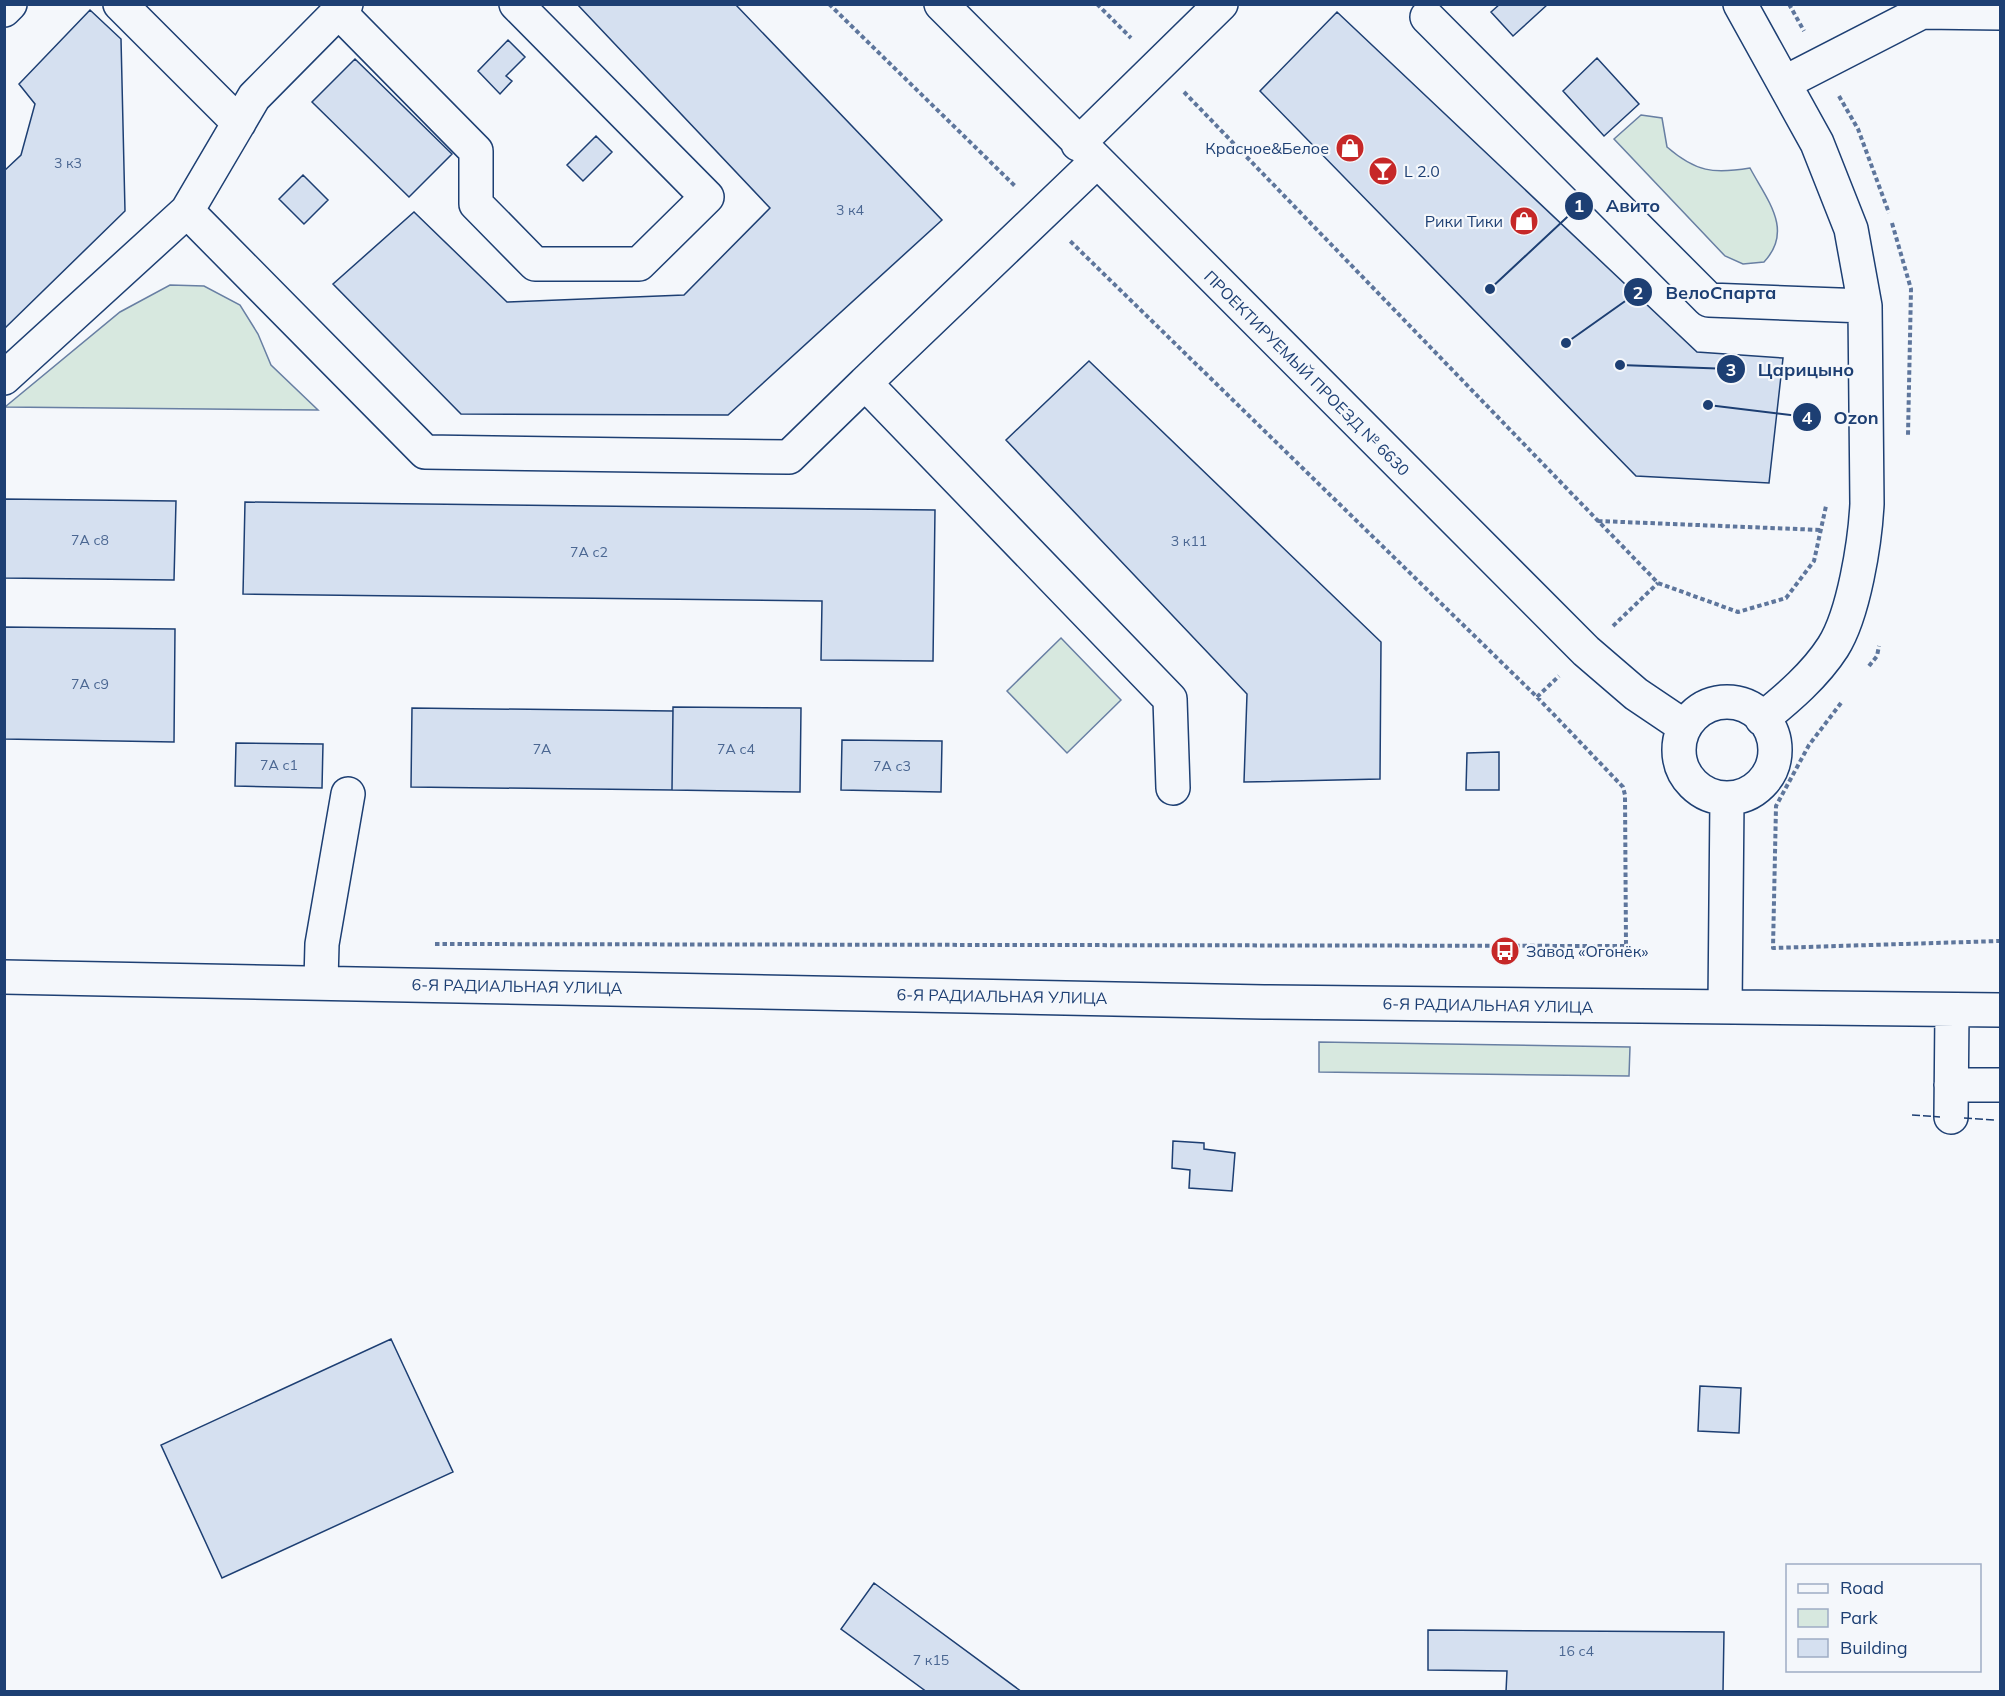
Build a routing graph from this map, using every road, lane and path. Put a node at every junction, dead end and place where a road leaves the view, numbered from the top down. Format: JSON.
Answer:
{"nodes":[{"id":1,"x":10,"y":4,"type":"edge"},
{"id":2,"x":120,"y":4,"type":"edge"},
{"id":3,"x":516,"y":4,"type":"edge"},
{"id":4,"x":828,"y":4,"type":"edge"},
{"id":5,"x":941,"y":4,"type":"edge"},
{"id":6,"x":1097,"y":4,"type":"edge"},
{"id":7,"x":1221,"y":4,"type":"edge"},
{"id":8,"x":1740,"y":4,"type":"edge"},
{"id":9,"x":343,"y":8,"type":"edge"},
{"id":10,"x":1922,"y":8,"type":"edge"},
{"id":11,"x":4,"y":10,"type":"edge"},
{"id":12,"x":2001,"y":13,"type":"edge"},
{"id":13,"x":1427,"y":17,"type":"dead end"},
{"id":14,"x":1157,"y":64,"type":"junction"},
{"id":15,"x":1784,"y":83,"type":"junction"},
{"id":16,"x":239,"y":123,"type":"junction"},
{"id":17,"x":1087,"y":153,"type":"junction"},
{"id":18,"x":187,"y":211,"type":"junction"},
{"id":19,"x":1042,"y":214,"type":"junction"},
{"id":20,"x":1865,"y":306,"type":"junction"},
{"id":21,"x":4,"y":378,"type":"edge"},
{"id":22,"x":866,"y":383,"type":"junction"},
{"id":23,"x":1827,"y":503,"type":"dead end"},
{"id":24,"x":1598,"y":521,"type":"junction"},
{"id":25,"x":1821,"y":530,"type":"junction"},
{"id":26,"x":1762,"y":719,"type":"junction"},
{"id":27,"x":1685,"y":727,"type":"junction"},
{"id":28,"x":1173,"y":788,"type":"dead end"},
{"id":29,"x":348,"y":794,"type":"dead end"},
{"id":30,"x":1727,"y":799,"type":"junction"},
{"id":31,"x":2001,"y":941,"type":"edge"},
{"id":32,"x":429,"y":944,"type":"dead end"},
{"id":33,"x":1773,"y":948,"type":"dead end"},
{"id":34,"x":4,"y":977,"type":"edge"},
{"id":35,"x":321,"y":981,"type":"junction"},
{"id":36,"x":1725,"y":1007,"type":"junction"},
{"id":37,"x":2001,"y":1010,"type":"edge"},
{"id":38,"x":1952,"y":1011,"type":"junction"},
{"id":39,"x":2001,"y":1084,"type":"edge"},
{"id":40,"x":1951,"y":1085,"type":"junction"},
{"id":41,"x":1951,"y":1117,"type":"dead end"}],
"edges":[{"from":1,"to":11,"type":"street"},
{"from":2,"to":16,"type":"street"},
{"from":3,"to":9,"type":"street"},
{"from":4,"to":19,"type":"path"},
{"from":5,"to":17,"type":"street","name":"ПРОЕКТИРУЕМЫЙ ПРОЕЗД № 6630"},
{"from":6,"to":14,"type":"path"},
{"from":7,"to":14,"type":"street"},
{"from":8,"to":15,"type":"street"},
{"from":9,"to":16,"type":"street"},
{"from":10,"to":12,"type":"street"},
{"from":10,"to":15,"type":"street"},
{"from":13,"to":20,"type":"street"},
{"from":14,"to":17,"type":"street"},
{"from":14,"to":24,"type":"path"},
{"from":15,"to":20,"type":"street"},
{"from":16,"to":18,"type":"street"},
{"from":17,"to":19,"type":"street"},
{"from":17,"to":27,"type":"street","name":"ПРОЕКТИРУЕМЫЙ ПРОЕЗД № 6630"},
{"from":18,"to":21,"type":"street"},
{"from":18,"to":22,"type":"street"},
{"from":19,"to":22,"type":"street"},
{"from":19,"to":32,"type":"path"},
{"from":20,"to":26,"type":"street"},
{"from":22,"to":28,"type":"street"},
{"from":23,"to":25,"type":"path"},
{"from":24,"to":25,"type":"path"},
{"from":24,"to":25,"type":"path"},
{"from":26,"to":27,"type":"street"},
{"from":26,"to":30,"type":"street"},
{"from":27,"to":30,"type":"street"},
{"from":29,"to":35,"type":"street"},
{"from":30,"to":36,"type":"street"},
{"from":31,"to":33,"type":"path"},
{"from":34,"to":35,"type":"street","name":"6-Я РАДИАЛЬНАЯ УЛИЦА"},
{"from":35,"to":36,"type":"street","name":"6-Я РАДИАЛЬНАЯ УЛИЦА"},
{"from":36,"to":38,"type":"street","name":"6-Я РАДИАЛЬНАЯ УЛИЦА"},
{"from":37,"to":38,"type":"street","name":"6-Я РАДИАЛЬНАЯ УЛИЦА"},
{"from":38,"to":40,"type":"street"},
{"from":39,"to":40,"type":"street"},
{"from":40,"to":41,"type":"street"}]}
